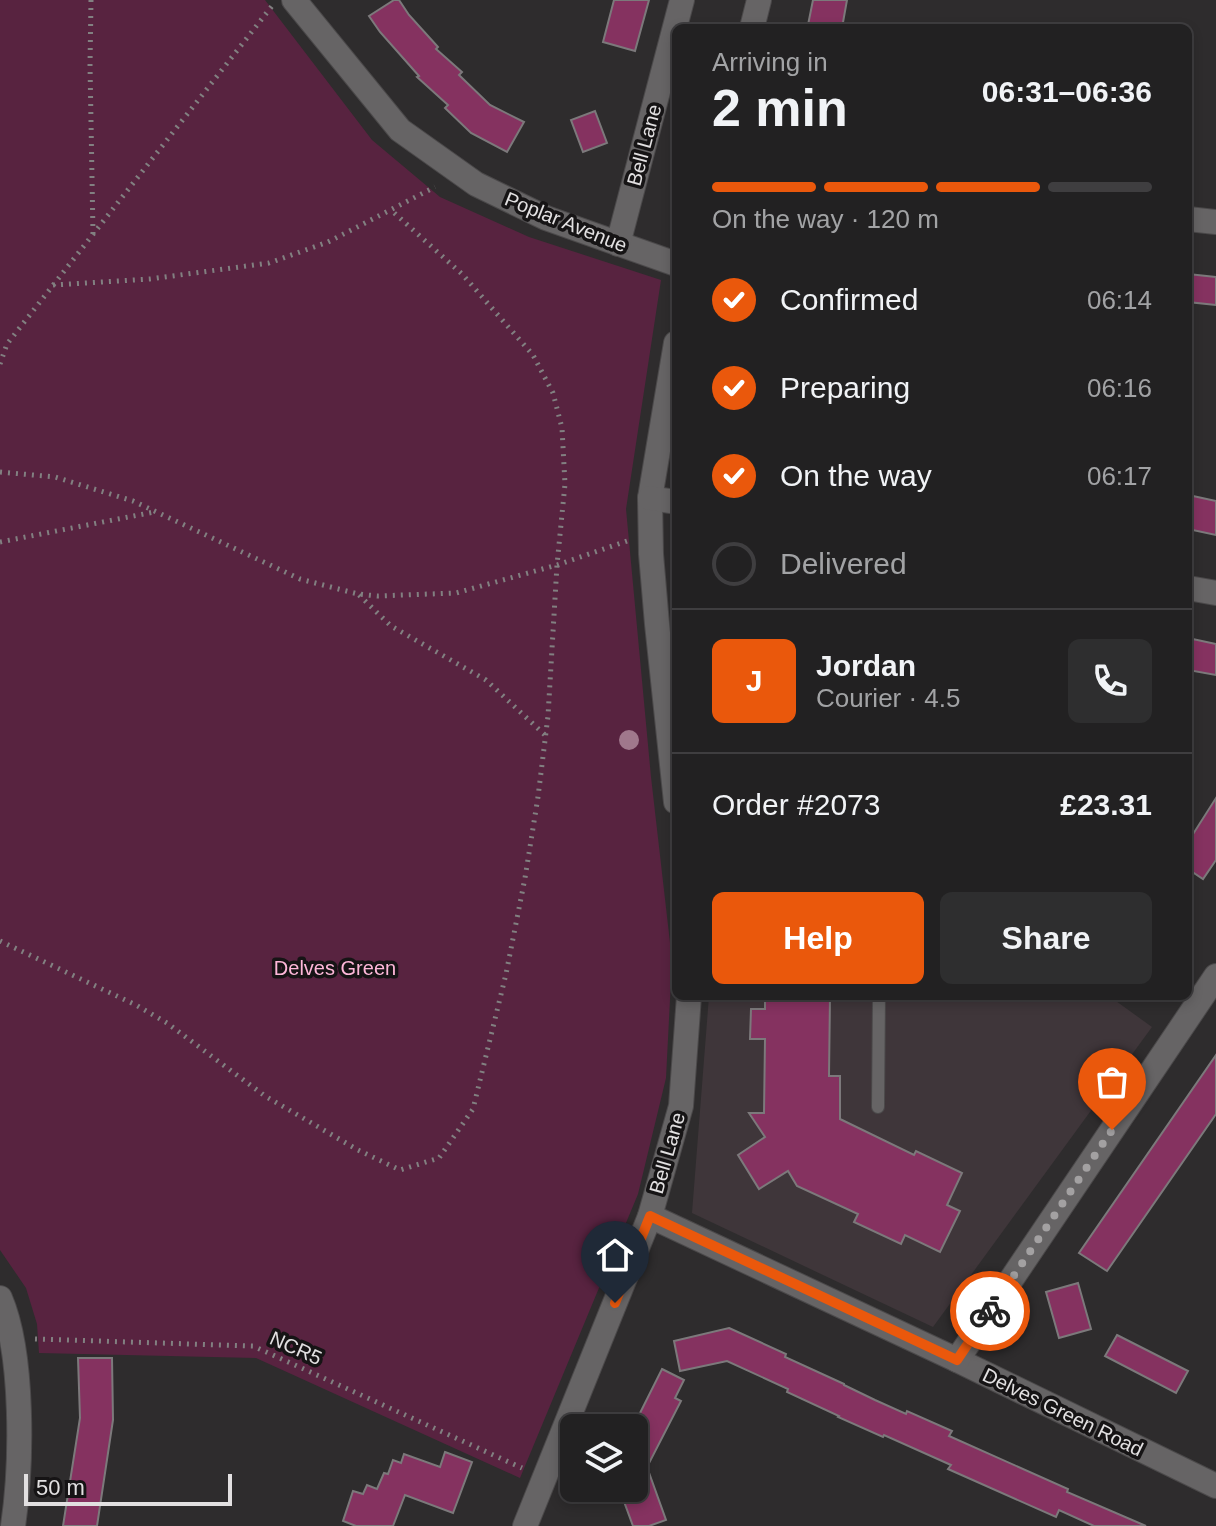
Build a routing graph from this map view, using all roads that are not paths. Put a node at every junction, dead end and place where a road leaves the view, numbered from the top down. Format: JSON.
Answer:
{"nodes":[{"id":1,"x":294,"y":0,"type":"edge"},
{"id":2,"x":682,"y":0,"type":"edge"},
{"id":3,"x":759,"y":0,"type":"edge"},
{"id":4,"x":676,"y":24,"type":"edge"},
{"id":5,"x":753,"y":24,"type":"edge"},
{"id":6,"x":672,"y":38,"type":"edge"},
{"id":7,"x":1192,"y":219,"type":"edge"},
{"id":8,"x":1216,"y":222,"type":"edge"},
{"id":9,"x":618,"y":244,"type":"junction"},
{"id":10,"x":672,"y":263,"type":"edge"},
{"id":11,"x":672,"y":367,"type":"edge"},
{"id":12,"x":650,"y":498,"type":"junction"},
{"id":13,"x":672,"y":501,"type":"edge"},
{"id":14,"x":1192,"y":589,"type":"edge"},
{"id":15,"x":1216,"y":593,"type":"edge"},
{"id":16,"x":672,"y":765,"type":"edge"},
{"id":17,"x":1216,"y":976,"type":"edge"},
{"id":18,"x":689,"y":1000,"type":"edge"},
{"id":19,"x":879,"y":1000,"type":"edge"},
{"id":20,"x":878,"y":1107,"type":"dead end"},
{"id":21,"x":650,"y":1216,"type":"junction"},
{"id":22,"x":0,"y":1298,"type":"edge"},
{"id":23,"x":957,"y":1360,"type":"junction"},
{"id":24,"x":1216,"y":1486,"type":"edge"},
{"id":25,"x":13,"y":1526,"type":"edge"},
{"id":26,"x":525,"y":1526,"type":"edge"}],
"edges":[{"from":1,"to":9,"type":"street","name":"Poplar Avenue"},
{"from":2,"to":4,"type":"street","name":"Bell Lane"},
{"from":3,"to":5,"type":"street"},
{"from":6,"to":9,"type":"street","name":"Bell Lane"},
{"from":7,"to":8,"type":"street"},
{"from":9,"to":10,"type":"street","name":"Poplar Avenue"},
{"from":11,"to":12,"type":"street"},
{"from":12,"to":13,"type":"street"},
{"from":12,"to":16,"type":"street"},
{"from":14,"to":15,"type":"street"},
{"from":17,"to":23,"type":"street"},
{"from":18,"to":21,"type":"street","name":"Bell Lane"},
{"from":19,"to":20,"type":"lane"},
{"from":21,"to":23,"type":"street","name":"Delves Green Road"},
{"from":21,"to":26,"type":"street","name":"Bell Lane"},
{"from":22,"to":25,"type":"street"},
{"from":23,"to":24,"type":"street","name":"Delves Green Road"}]}
